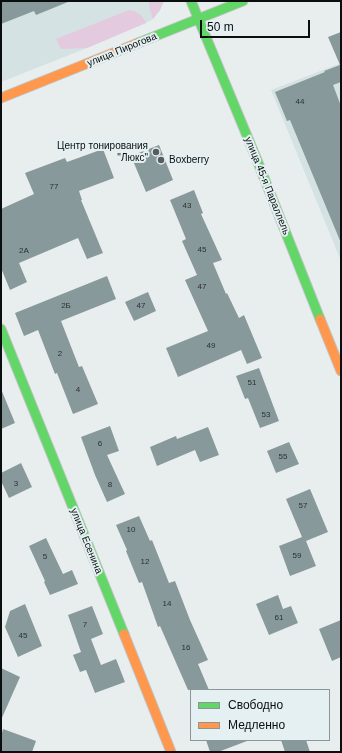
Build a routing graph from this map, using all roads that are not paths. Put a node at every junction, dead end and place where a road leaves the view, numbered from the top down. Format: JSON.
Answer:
{"nodes":[{"id":1,"x":192,"y":1,"type":"edge"},
{"id":2,"x":243,"y":1,"type":"edge"},
{"id":3,"x":198,"y":18,"type":"junction"},
{"id":4,"x":1,"y":98,"type":"edge"},
{"id":5,"x":1,"y":329,"type":"edge"},
{"id":6,"x":341,"y":371,"type":"edge"},
{"id":7,"x":171,"y":752,"type":"edge"}],
"edges":[{"from":1,"to":3,"type":"main road","name":"улица 45-я Параллель"},
{"from":2,"to":3,"type":"main road","name":"улица Пирогова"},
{"from":3,"to":4,"type":"main road","name":"улица Пирогова"},
{"from":3,"to":6,"type":"main road","name":"улица 45-я Параллель"},
{"from":5,"to":7,"type":"main road","name":"улица Есенина"}]}
